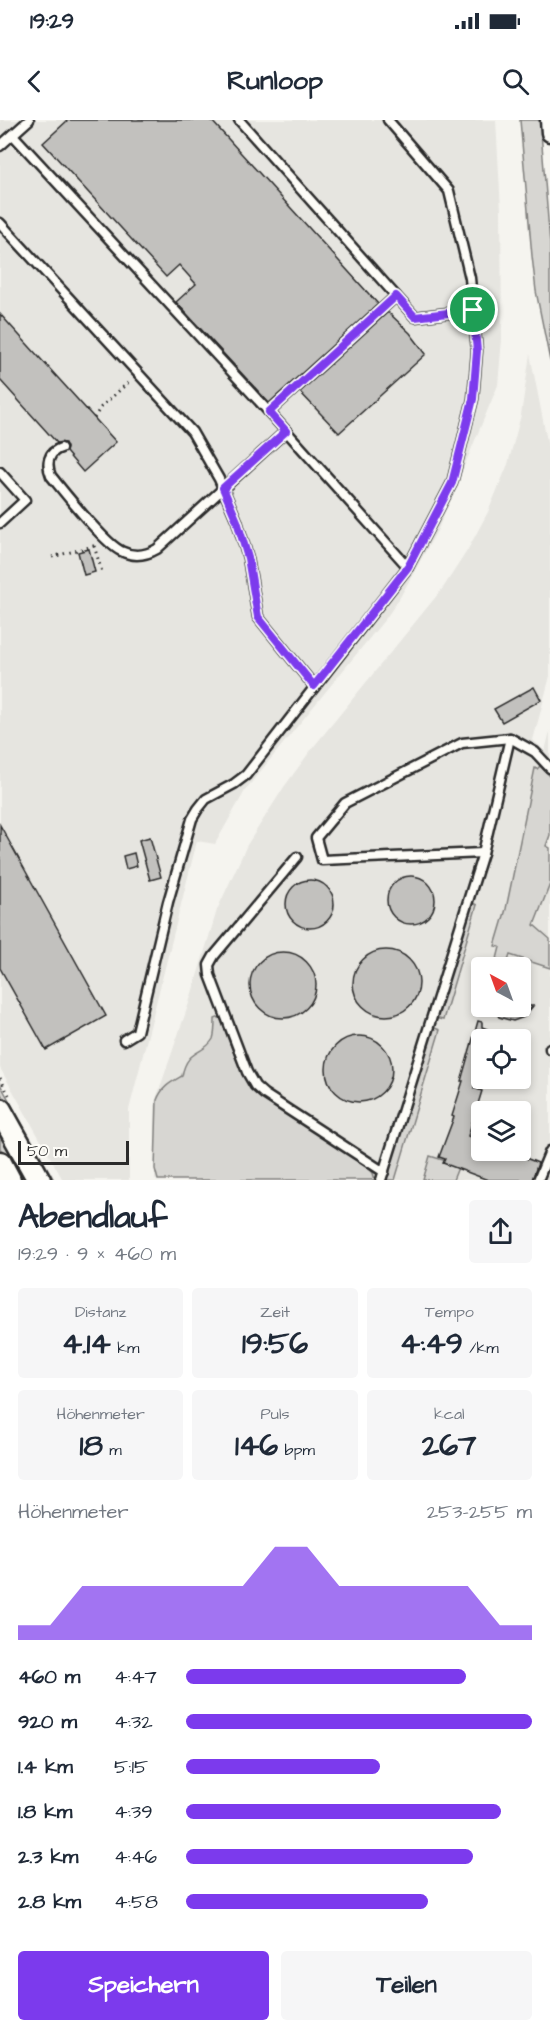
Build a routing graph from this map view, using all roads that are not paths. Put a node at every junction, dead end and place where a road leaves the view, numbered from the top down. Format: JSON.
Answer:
{"nodes":[{"id":1,"x":239,"y":120,"type":"edge"},
{"id":2,"x":388,"y":120,"type":"edge"},
{"id":3,"x":549,"y":120,"type":"edge"},
{"id":4,"x":23,"y":122,"type":"edge"},
{"id":5,"x":550,"y":133,"type":"edge"},
{"id":6,"x":13,"y":135,"type":"junction"},
{"id":7,"x":0,"y":146,"type":"edge"},
{"id":8,"x":0,"y":223,"type":"edge"},
{"id":9,"x":396,"y":296,"type":"junction"},
{"id":10,"x":473,"y":310,"type":"junction"},
{"id":11,"x":269,"y":412,"type":"junction"},
{"id":12,"x":286,"y":431,"type":"junction"},
{"id":13,"x":61,"y":448,"type":"dead end"},
{"id":14,"x":0,"y":472,"type":"edge"},
{"id":15,"x":223,"y":488,"type":"junction"},
{"id":16,"x":0,"y":523,"type":"edge"},
{"id":17,"x":408,"y":567,"type":"junction"},
{"id":18,"x":314,"y":686,"type":"junction"},
{"id":19,"x":510,"y":738,"type":"junction"},
{"id":20,"x":550,"y":768,"type":"edge"},
{"id":21,"x":483,"y":853,"type":"junction"},
{"id":22,"x":297,"y":857,"type":"dead end"},
{"id":23,"x":124,"y":1040,"type":"dead end"},
{"id":24,"x":0,"y":1110,"type":"edge"},
{"id":25,"x":550,"y":1151,"type":"edge"},
{"id":26,"x":0,"y":1163,"type":"edge"},
{"id":27,"x":382,"y":1176,"type":"edge"},
{"id":28,"x":9,"y":1180,"type":"edge"},
{"id":29,"x":39,"y":1180,"type":"edge"},
{"id":30,"x":538,"y":1180,"type":"edge"}],
"edges":[{"from":1,"to":9,"type":"lane"},
{"from":2,"to":10,"type":"lane"},
{"from":3,"to":5,"type":"street"},
{"from":4,"to":6,"type":"lane"},
{"from":6,"to":7,"type":"lane"},
{"from":6,"to":11,"type":"lane"},
{"from":8,"to":15,"type":"lane"},
{"from":9,"to":10,"type":"lane"},
{"from":9,"to":11,"type":"lane"},
{"from":10,"to":17,"type":"lane"},
{"from":11,"to":12,"type":"lane"},
{"from":12,"to":15,"type":"lane"},
{"from":12,"to":17,"type":"lane"},
{"from":13,"to":15,"type":"lane"},
{"from":14,"to":16,"type":"lane"},
{"from":15,"to":18,"type":"lane"},
{"from":17,"to":18,"type":"lane"},
{"from":18,"to":23,"type":"lane"},
{"from":19,"to":20,"type":"lane"},
{"from":19,"to":21,"type":"lane"},
{"from":19,"to":21,"type":"lane"},
{"from":21,"to":27,"type":"lane"},
{"from":22,"to":27,"type":"lane"},
{"from":24,"to":29,"type":"main road"},
{"from":25,"to":30,"type":"lane"},
{"from":26,"to":28,"type":"main road"}]}
